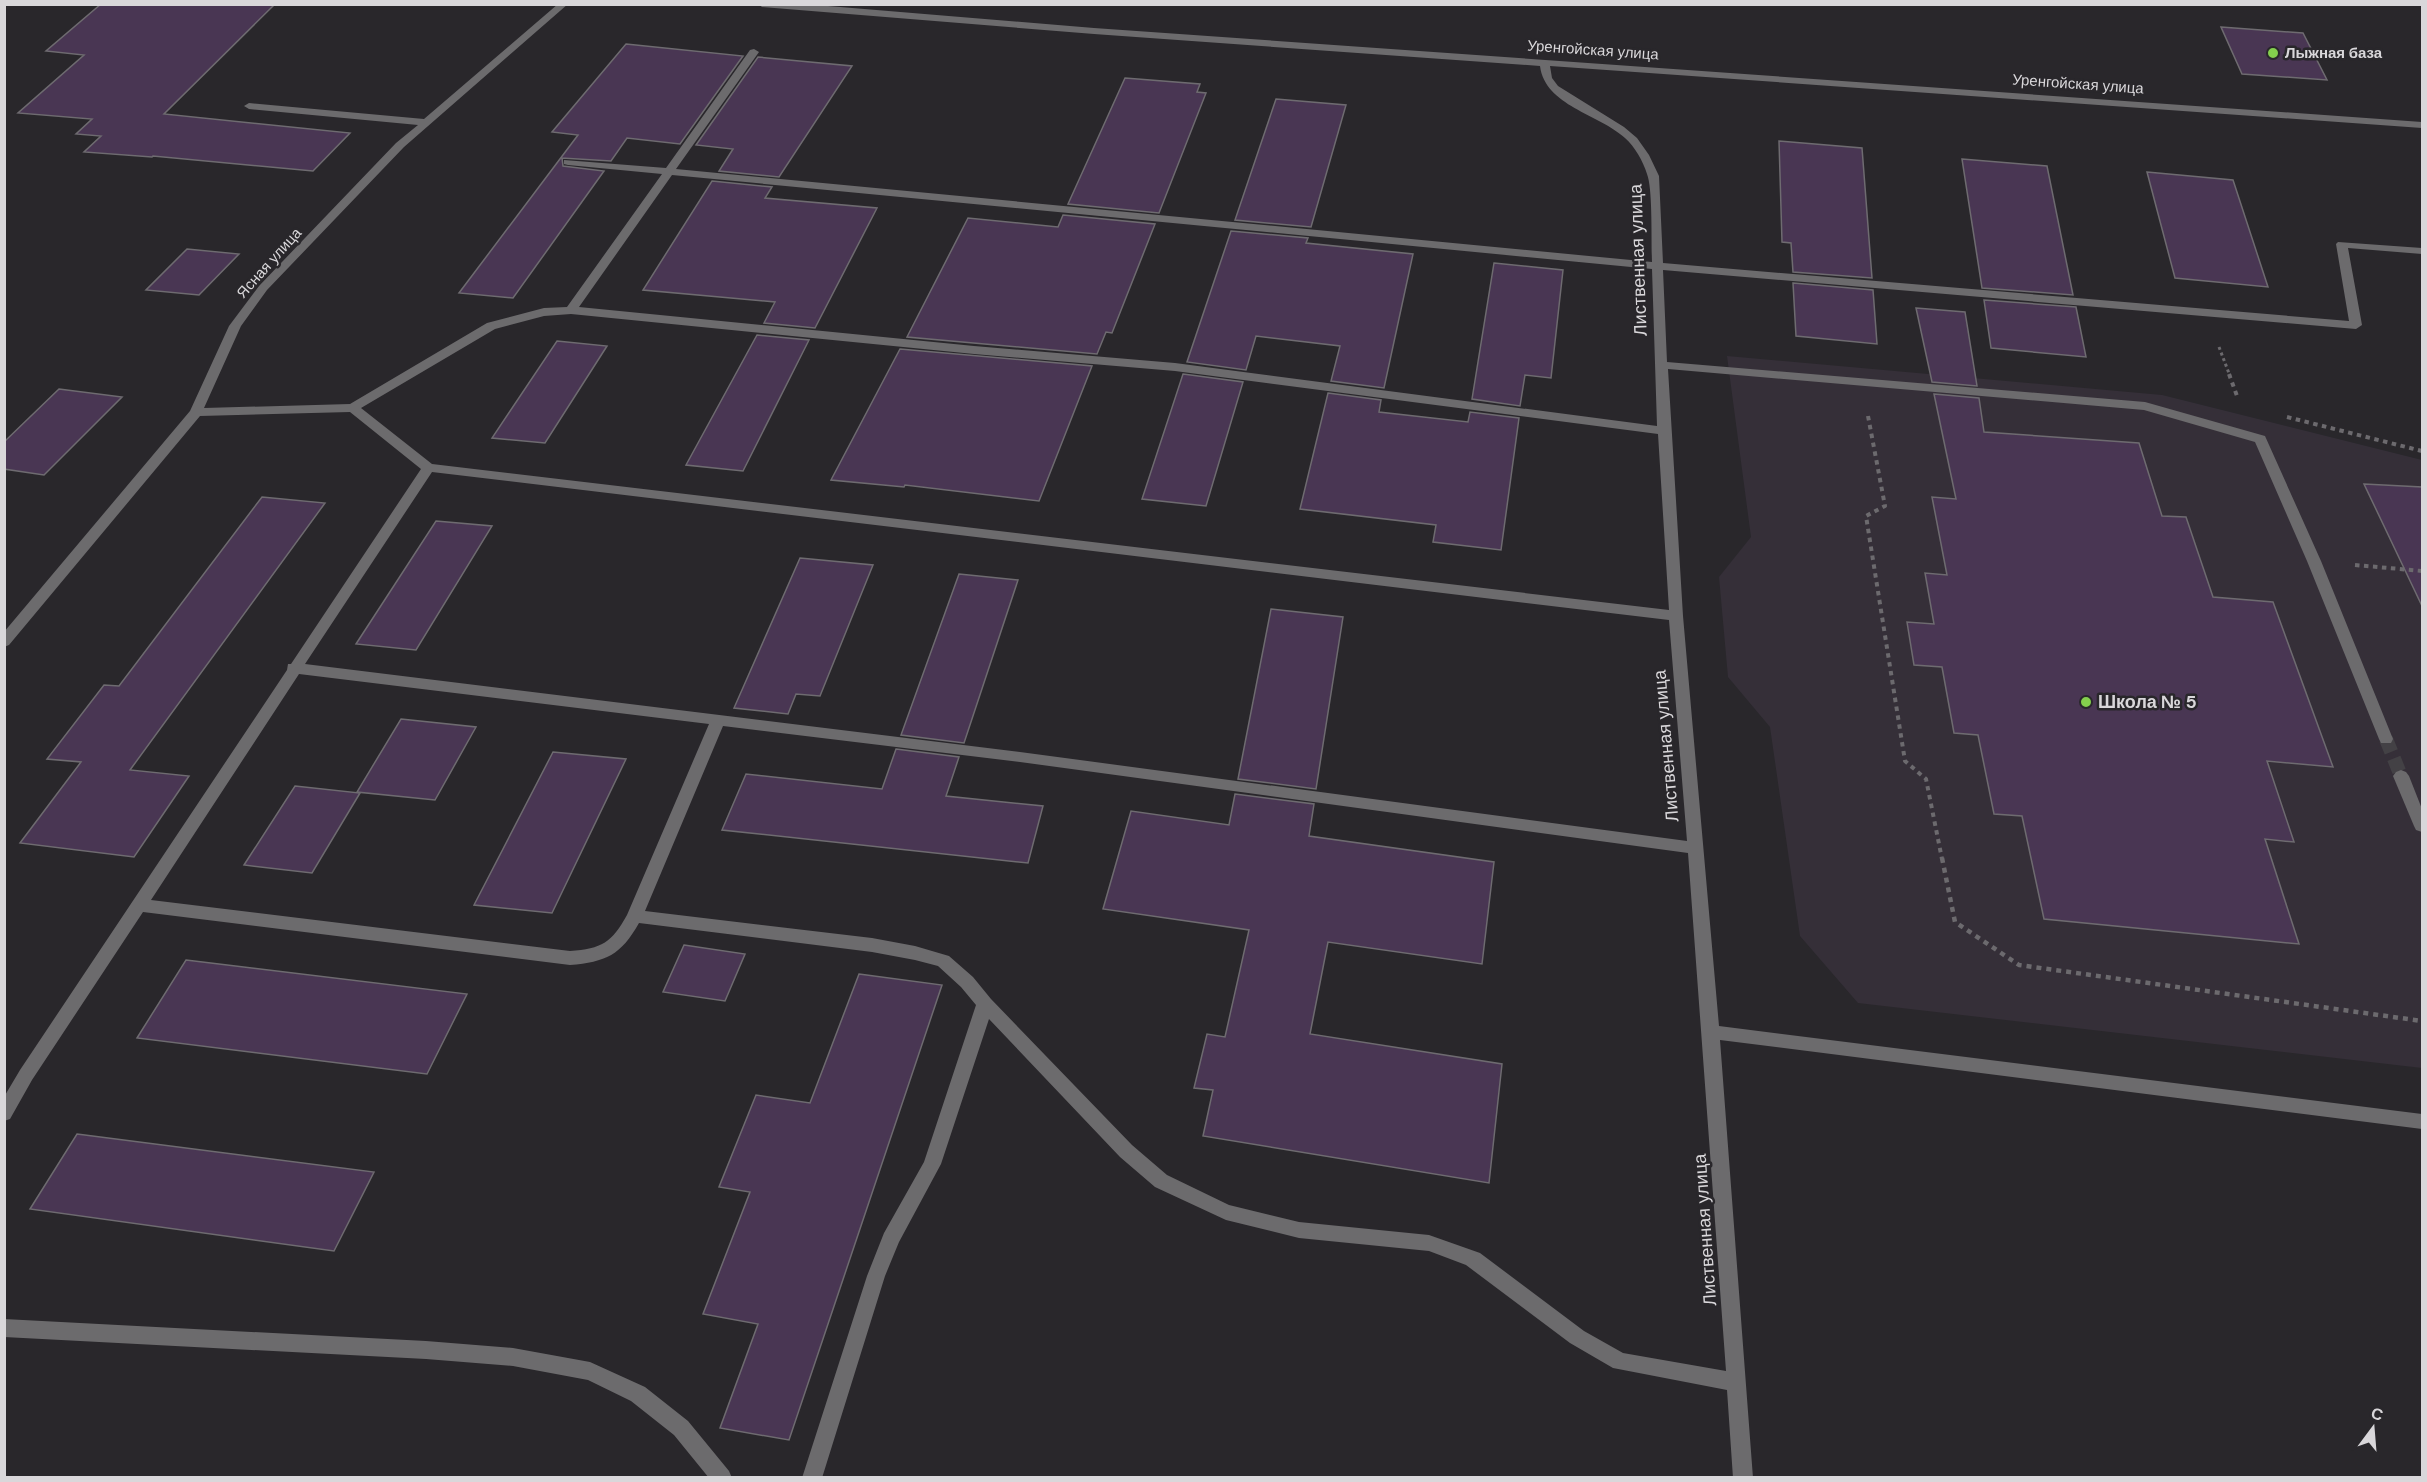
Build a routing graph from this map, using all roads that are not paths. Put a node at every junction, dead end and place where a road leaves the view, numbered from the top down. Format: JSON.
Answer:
{"nodes":[{"id":1,"x":564,"y":4,"type":"edge"},
{"id":2,"x":762,"y":4,"type":"edge"},
{"id":3,"x":754,"y":52,"type":"dead end"},
{"id":4,"x":1544,"y":62,"type":"junction"},
{"id":5,"x":249,"y":106,"type":"dead end"},
{"id":6,"x":424,"y":122,"type":"junction"},
{"id":7,"x":2422,"y":125,"type":"edge"},
{"id":8,"x":568,"y":162,"type":"dead end"},
{"id":9,"x":670,"y":172,"type":"junction"},
{"id":10,"x":2422,"y":251,"type":"edge"},
{"id":11,"x":1657,"y":266,"type":"junction"},
{"id":12,"x":571,"y":310,"type":"junction"},
{"id":13,"x":1662,"y":365,"type":"junction"},
{"id":14,"x":353,"y":408,"type":"junction"},
{"id":15,"x":196,"y":412,"type":"junction"},
{"id":16,"x":1664,"y":431,"type":"junction"},
{"id":17,"x":428,"y":468,"type":"junction"},
{"id":18,"x":1676,"y":616,"type":"junction"},
{"id":19,"x":11,"y":626,"type":"edge"},
{"id":20,"x":4,"y":642,"type":"edge"},
{"id":21,"x":293,"y":668,"type":"junction"},
{"id":22,"x":717,"y":722,"type":"junction"},
{"id":23,"x":2386,"y":739,"type":"tunnel mouth"},
{"id":24,"x":2401,"y":776,"type":"tunnel mouth"},
{"id":25,"x":2422,"y":826,"type":"edge"},
{"id":26,"x":1694,"y":848,"type":"junction"},
{"id":27,"x":139,"y":905,"type":"junction"},
{"id":28,"x":635,"y":916,"type":"junction"},
{"id":29,"x":985,"y":1005,"type":"junction"},
{"id":30,"x":1711,"y":1032,"type":"junction"},
{"id":31,"x":4,"y":1114,"type":"edge"},
{"id":32,"x":2422,"y":1122,"type":"edge"},
{"id":33,"x":4,"y":1328,"type":"edge"},
{"id":34,"x":1735,"y":1382,"type":"junction"},
{"id":35,"x":722,"y":1478,"type":"edge"},
{"id":36,"x":812,"y":1478,"type":"edge"},
{"id":37,"x":1743,"y":1478,"type":"edge"}],
"edges":[{"from":1,"to":6,"type":"street","name":"Ясная улица"},
{"from":2,"to":4,"type":"street","name":"Уренгойская улица"},
{"from":3,"to":9,"type":"street"},
{"from":4,"to":7,"type":"street","name":"Уренгойская улица"},
{"from":4,"to":11,"type":"street","name":"Лиственная улица"},
{"from":5,"to":6,"type":"street"},
{"from":6,"to":15,"type":"street","name":"Ясная улица"},
{"from":8,"to":9,"type":"street"},
{"from":9,"to":11,"type":"street"},
{"from":9,"to":12,"type":"street"},
{"from":10,"to":11,"type":"street"},
{"from":11,"to":13,"type":"street","name":"Лиственная улица"},
{"from":12,"to":14,"type":"street"},
{"from":12,"to":16,"type":"street"},
{"from":13,"to":16,"type":"street","name":"Лиственная улица"},
{"from":13,"to":23,"type":"street"},
{"from":14,"to":15,"type":"street"},
{"from":14,"to":17,"type":"street"},
{"from":15,"to":19,"type":"street","name":"Ясная улица"},
{"from":16,"to":18,"type":"street","name":"Лиственная улица"},
{"from":17,"to":18,"type":"street"},
{"from":17,"to":21,"type":"street"},
{"from":18,"to":26,"type":"street","name":"Лиственная улица"},
{"from":19,"to":20,"type":"street","name":"Ясная улица"},
{"from":21,"to":22,"type":"street"},
{"from":21,"to":27,"type":"street"},
{"from":22,"to":26,"type":"street"},
{"from":22,"to":28,"type":"street"},
{"from":24,"to":25,"type":"street"},
{"from":26,"to":30,"type":"street","name":"Лиственная улица"},
{"from":27,"to":28,"type":"street"},
{"from":27,"to":31,"type":"street"},
{"from":28,"to":29,"type":"street"},
{"from":29,"to":34,"type":"street"},
{"from":29,"to":36,"type":"street"},
{"from":30,"to":32,"type":"street"},
{"from":30,"to":34,"type":"street","name":"Лиственная улица"},
{"from":33,"to":35,"type":"street"},
{"from":34,"to":37,"type":"street","name":"Лиственная улица"}]}
